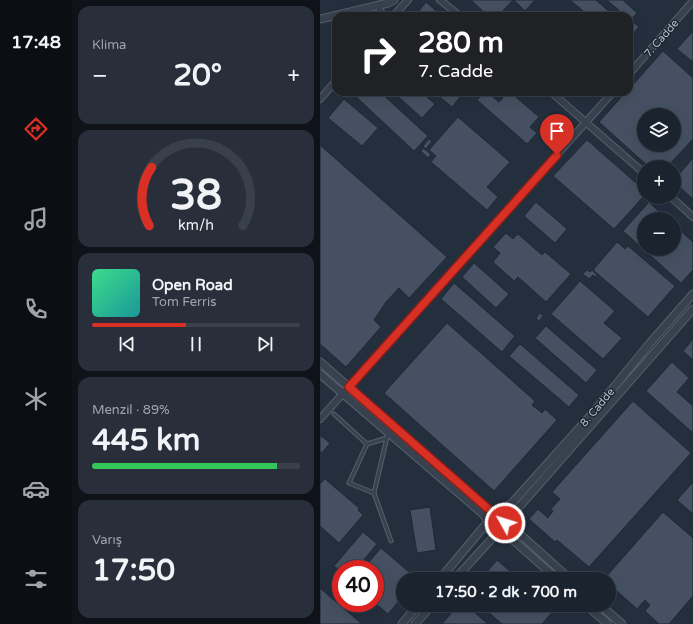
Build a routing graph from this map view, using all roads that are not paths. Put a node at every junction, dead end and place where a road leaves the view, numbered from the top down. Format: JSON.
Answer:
{"nodes":[{"id":1,"x":394,"y":0,"type":"edge"},
{"id":2,"x":408,"y":0,"type":"edge"},
{"id":3,"x":440,"y":0,"type":"edge"},
{"id":4,"x":693,"y":1,"type":"edge"},
{"id":5,"x":378,"y":6,"type":"junction"},
{"id":6,"x":349,"y":12,"type":"edge"},
{"id":7,"x":381,"y":12,"type":"edge"},
{"id":8,"x":397,"y":12,"type":"edge"},
{"id":9,"x":455,"y":12,"type":"edge"},
{"id":10,"x":332,"y":16,"type":"edge"},
{"id":11,"x":320,"y":18,"type":"edge"},
{"id":12,"x":633,"y":69,"type":"edge"},
{"id":13,"x":332,"y":86,"type":"edge"},
{"id":14,"x":556,"y":96,"type":"edge"},
{"id":15,"x":609,"y":96,"type":"edge"},
{"id":16,"x":320,"y":99,"type":"edge"},
{"id":17,"x":586,"y":122,"type":"junction"},
{"id":18,"x":637,"y":168,"type":"edge"},
{"id":19,"x":679,"y":204,"type":"edge"},
{"id":20,"x":693,"y":217,"type":"edge"},
{"id":21,"x":693,"y":294,"type":"edge"},
{"id":22,"x":693,"y":309,"type":"edge"},
{"id":23,"x":320,"y":362,"type":"edge"},
{"id":24,"x":320,"y":374,"type":"edge"},
{"id":25,"x":349,"y":387,"type":"junction"},
{"id":26,"x":343,"y":394,"type":"junction"},
{"id":27,"x":334,"y":414,"type":"dead end"},
{"id":28,"x":320,"y":419,"type":"edge"},
{"id":29,"x":388,"y":435,"type":"junction"},
{"id":30,"x":367,"y":444,"type":"junction"},
{"id":31,"x":374,"y":493,"type":"junction"},
{"id":32,"x":495,"y":514,"type":"junction"},
{"id":33,"x":487,"y":522,"type":"junction"},
{"id":34,"x":505,"y":525,"type":"junction"},
{"id":35,"x":498,"y":532,"type":"junction"},
{"id":36,"x":391,"y":541,"type":"dead end"},
{"id":37,"x":446,"y":572,"type":"edge"},
{"id":38,"x":461,"y":572,"type":"edge"},
{"id":39,"x":549,"y":572,"type":"edge"},
{"id":40,"x":562,"y":572,"type":"edge"},
{"id":41,"x":412,"y":612,"type":"edge"},
{"id":42,"x":426,"y":612,"type":"edge"},
{"id":43,"x":594,"y":612,"type":"edge"},
{"id":44,"x":608,"y":612,"type":"edge"},
{"id":45,"x":402,"y":624,"type":"edge"},
{"id":46,"x":415,"y":624,"type":"edge"},
{"id":47,"x":608,"y":624,"type":"edge"},
{"id":48,"x":622,"y":624,"type":"edge"}],
"edges":[{"from":1,"to":5,"type":"street"},
{"from":2,"to":8,"type":"street"},
{"from":3,"to":9,"type":"street"},
{"from":4,"to":12,"type":"street","name":"7. Cadde"},
{"from":5,"to":6,"type":"street"},
{"from":5,"to":7,"type":"street"},
{"from":10,"to":11,"type":"street"},
{"from":13,"to":16,"type":"street"},
{"from":14,"to":17,"type":"street"},
{"from":15,"to":17,"type":"street"},
{"from":17,"to":18,"type":"street"},
{"from":17,"to":25,"type":"street"},
{"from":19,"to":20,"type":"street"},
{"from":21,"to":32,"type":"street","name":"8. Cadde"},
{"from":22,"to":34,"type":"street","name":"8. Cadde"},
{"from":23,"to":25,"type":"street"},
{"from":24,"to":26,"type":"street"},
{"from":25,"to":26,"type":"street"},
{"from":25,"to":32,"type":"street"},
{"from":26,"to":28,"type":"street"},
{"from":26,"to":29,"type":"street"},
{"from":27,"to":30,"type":"lane"},
{"from":29,"to":30,"type":"lane"},
{"from":29,"to":31,"type":"lane"},
{"from":29,"to":33,"type":"street"},
{"from":30,"to":31,"type":"lane"},
{"from":31,"to":36,"type":"lane"},
{"from":32,"to":33,"type":"street"},
{"from":32,"to":34,"type":"street"},
{"from":33,"to":35,"type":"street"},
{"from":33,"to":37,"type":"street"},
{"from":34,"to":35,"type":"street"},
{"from":34,"to":40,"type":"street"},
{"from":35,"to":38,"type":"street"},
{"from":35,"to":39,"type":"street"},
{"from":41,"to":45,"type":"street"},
{"from":42,"to":46,"type":"street"},
{"from":43,"to":47,"type":"street"},
{"from":44,"to":48,"type":"street"}]}
